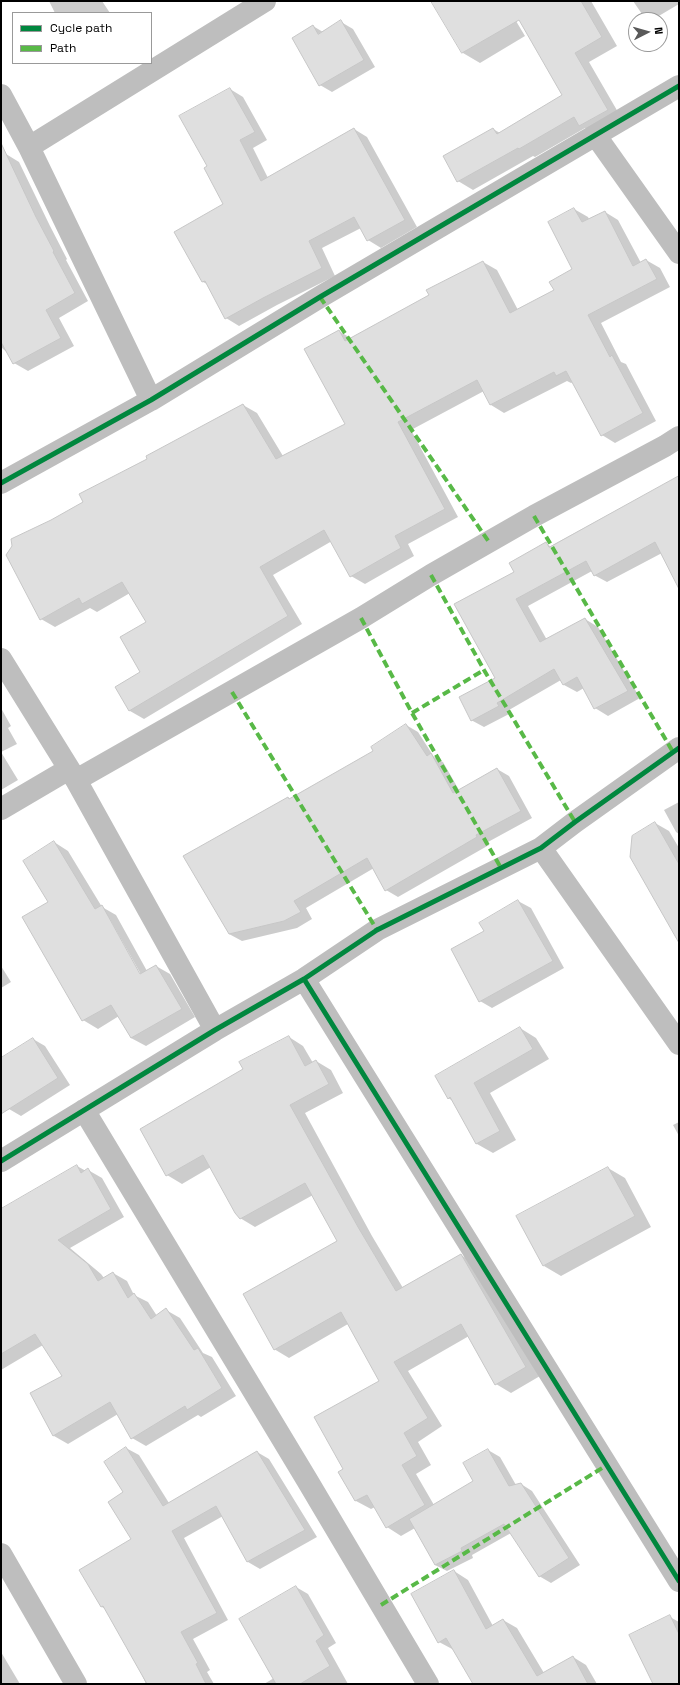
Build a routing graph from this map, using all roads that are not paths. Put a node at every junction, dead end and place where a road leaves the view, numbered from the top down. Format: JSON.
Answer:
{"nodes":[{"id":1,"x":265,"y":1,"type":"edge"},
{"id":2,"x":679,"y":86,"type":"edge"},
{"id":3,"x":1,"y":94,"type":"edge"},
{"id":4,"x":596,"y":136,"type":"junction"},
{"id":5,"x":28,"y":147,"type":"junction"},
{"id":6,"x":679,"y":253,"type":"edge"},
{"id":7,"x":151,"y":400,"type":"junction"},
{"id":8,"x":679,"y":437,"type":"edge"},
{"id":9,"x":1,"y":483,"type":"edge"},
{"id":10,"x":1,"y":659,"type":"edge"},
{"id":11,"x":679,"y":748,"type":"edge"},
{"id":12,"x":72,"y":774,"type":"junction"},
{"id":13,"x":1,"y":810,"type":"edge"},
{"id":14,"x":541,"y":848,"type":"junction"},
{"id":15,"x":304,"y":979,"type":"junction"},
{"id":16,"x":215,"y":1030,"type":"junction"},
{"id":17,"x":679,"y":1044,"type":"edge"},
{"id":18,"x":84,"y":1110,"type":"junction"},
{"id":19,"x":1,"y":1161,"type":"edge"},
{"id":20,"x":1,"y":1554,"type":"edge"},
{"id":21,"x":679,"y":1581,"type":"edge"},
{"id":22,"x":76,"y":1684,"type":"edge"},
{"id":23,"x":428,"y":1684,"type":"edge"}],
"edges":[{"from":1,"to":5,"type":"street"},
{"from":2,"to":4,"type":"street"},
{"from":3,"to":5,"type":"street"},
{"from":4,"to":6,"type":"street"},
{"from":4,"to":7,"type":"street"},
{"from":5,"to":7,"type":"street"},
{"from":7,"to":9,"type":"street"},
{"from":8,"to":12,"type":"street"},
{"from":10,"to":12,"type":"street"},
{"from":11,"to":14,"type":"street"},
{"from":12,"to":13,"type":"street"},
{"from":12,"to":16,"type":"street"},
{"from":14,"to":15,"type":"street"},
{"from":14,"to":17,"type":"street"},
{"from":15,"to":16,"type":"street"},
{"from":15,"to":21,"type":"street"},
{"from":16,"to":18,"type":"street"},
{"from":18,"to":19,"type":"street"},
{"from":18,"to":23,"type":"street"},
{"from":20,"to":22,"type":"street"}]}
